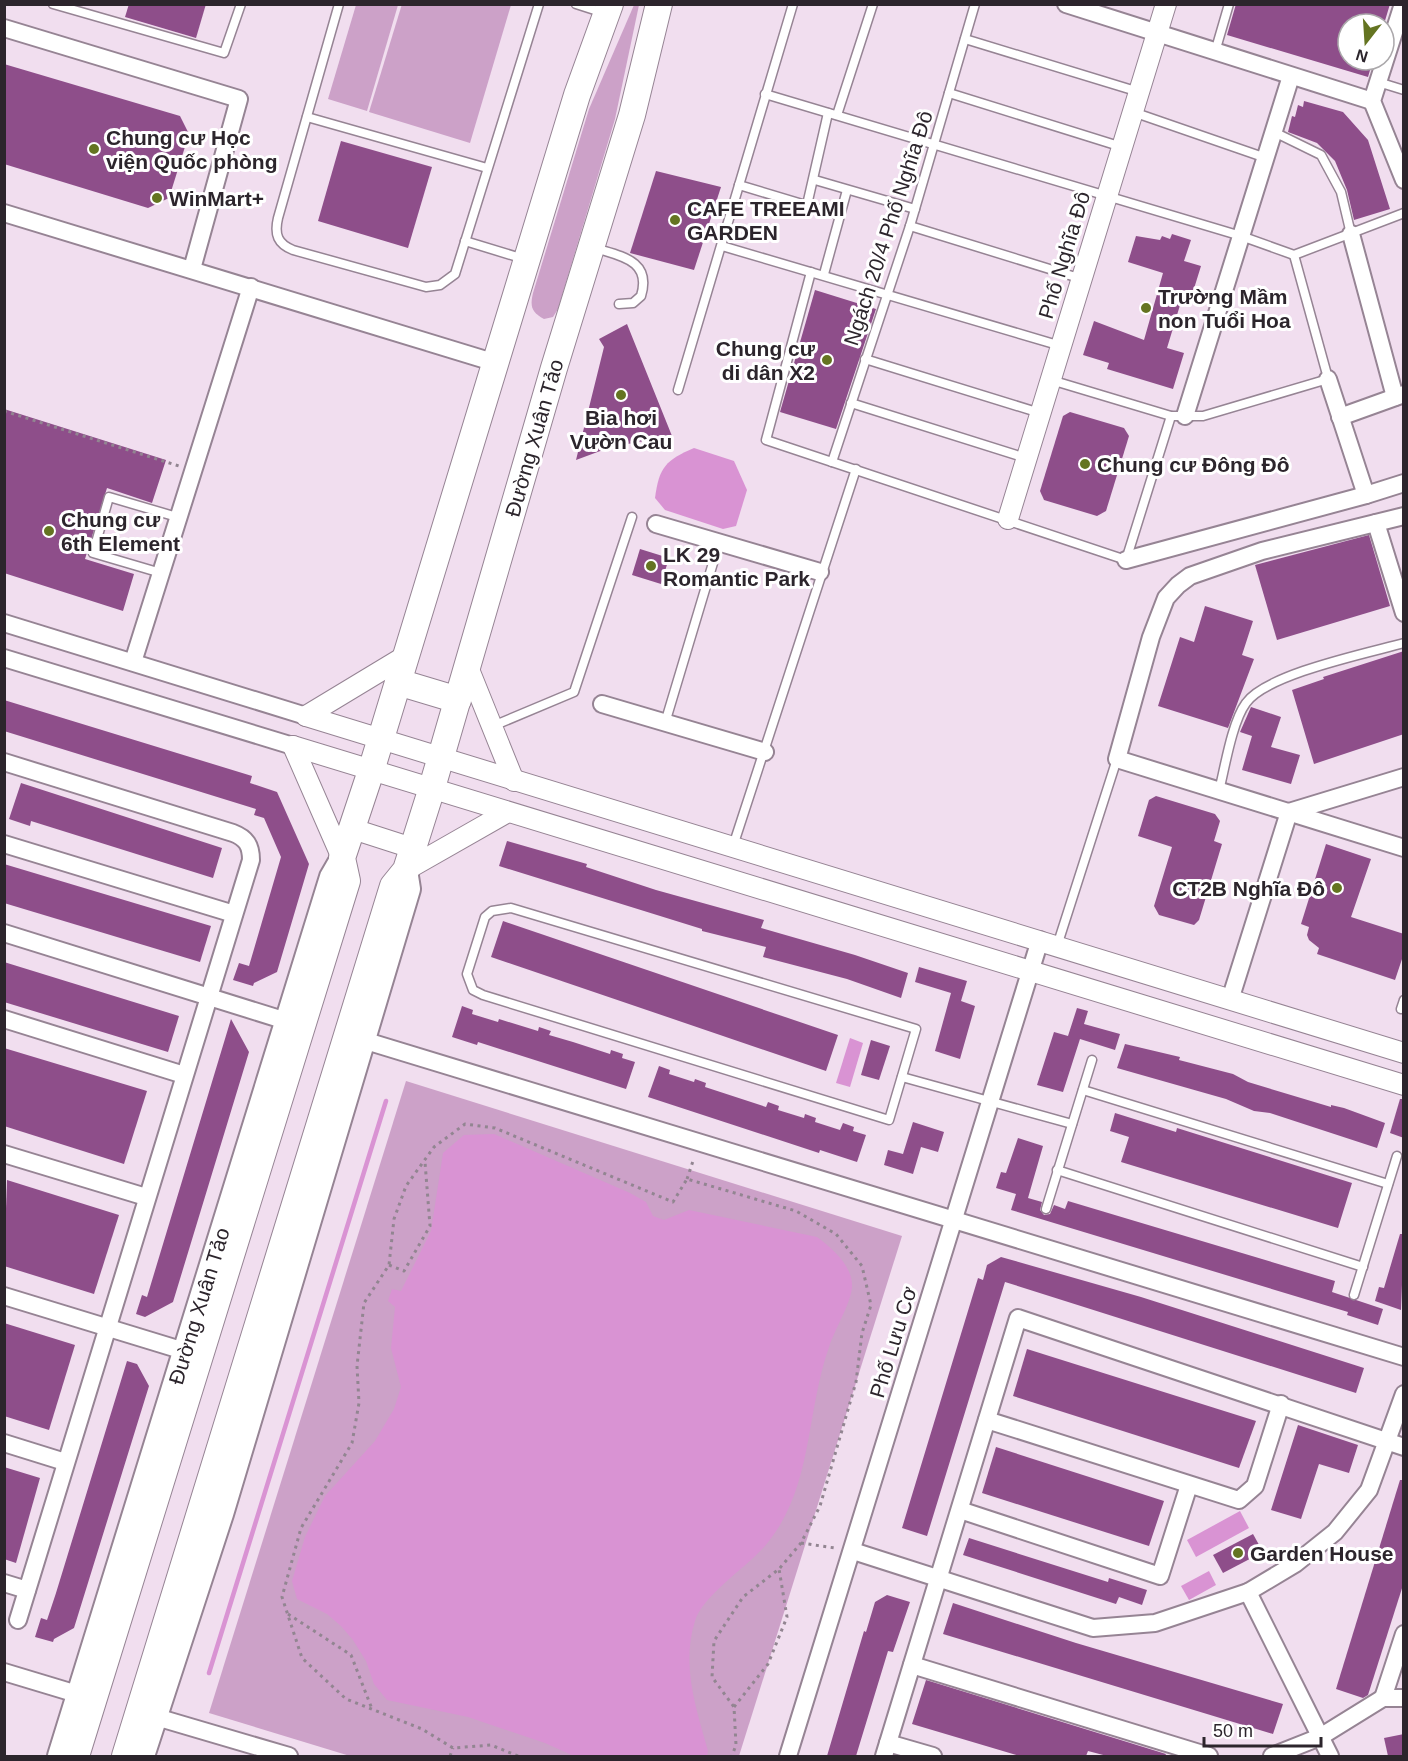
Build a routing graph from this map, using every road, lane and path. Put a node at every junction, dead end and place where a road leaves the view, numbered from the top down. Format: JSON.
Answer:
{"nodes":[{"id":1,"x":241,"y":4,"type":"edge"},
{"id":2,"x":339,"y":4,"type":"edge"},
{"id":3,"x":539,"y":4,"type":"edge"},
{"id":4,"x":576,"y":4,"type":"edge"},
{"id":5,"x":659,"y":4,"type":"edge"},
{"id":6,"x":794,"y":4,"type":"edge"},
{"id":7,"x":873,"y":4,"type":"edge"},
{"id":8,"x":975,"y":4,"type":"edge"},
{"id":9,"x":1166,"y":4,"type":"edge"},
{"id":10,"x":1230,"y":4,"type":"edge"},
{"id":11,"x":1403,"y":4,"type":"edge"},
{"id":12,"x":55,"y":5,"type":"edge"},
{"id":13,"x":1067,"y":5,"type":"edge"},
{"id":14,"x":609,"y":9,"type":"edge"},
{"id":15,"x":4,"y":28,"type":"edge"},
{"id":16,"x":1157,"y":34,"type":"junction"},
{"id":17,"x":965,"y":39,"type":"junction"},
{"id":18,"x":1215,"y":52,"type":"junction"},
{"id":19,"x":1291,"y":76,"type":"junction"},
{"id":20,"x":1378,"y":82,"type":"junction"},
{"id":21,"x":1404,"y":90,"type":"edge"},
{"id":22,"x":1139,"y":92,"type":"junction"},
{"id":23,"x":949,"y":93,"type":"junction"},
{"id":24,"x":765,"y":94,"type":"junction"},
{"id":25,"x":1372,"y":101,"type":"junction"},
{"id":26,"x":1133,"y":112,"type":"junction"},
{"id":27,"x":832,"y":114,"type":"junction"},
{"id":28,"x":307,"y":117,"type":"junction"},
{"id":29,"x":1274,"y":132,"type":"junction"},
{"id":30,"x":934,"y":145,"type":"junction"},
{"id":31,"x":1122,"y":147,"type":"junction"},
{"id":32,"x":1266,"y":158,"type":"junction"},
{"id":33,"x":487,"y":168,"type":"junction"},
{"id":34,"x":815,"y":180,"type":"junction"},
{"id":35,"x":1404,"y":180,"type":"edge"},
{"id":36,"x":739,"y":185,"type":"junction"},
{"id":37,"x":847,"y":190,"type":"junction"},
{"id":38,"x":1107,"y":195,"type":"junction"},
{"id":39,"x":807,"y":206,"type":"junction"},
{"id":40,"x":915,"y":209,"type":"junction"},
{"id":41,"x":4,"y":213,"type":"edge"},
{"id":42,"x":1404,"y":213,"type":"edge"},
{"id":43,"x":839,"y":215,"type":"junction"},
{"id":44,"x":910,"y":226,"type":"junction"},
{"id":45,"x":1352,"y":234,"type":"junction"},
{"id":46,"x":1241,"y":236,"type":"junction"},
{"id":47,"x":465,"y":241,"type":"junction"},
{"id":48,"x":722,"y":246,"type":"junction"},
{"id":49,"x":591,"y":247,"type":"junction"},
{"id":50,"x":1294,"y":255,"type":"junction"},
{"id":51,"x":527,"y":260,"type":"junction"},
{"id":52,"x":192,"y":269,"type":"junction"},
{"id":53,"x":811,"y":272,"type":"junction"},
{"id":54,"x":824,"y":274,"type":"junction"},
{"id":55,"x":1082,"y":279,"type":"junction"},
{"id":56,"x":251,"y":287,"type":"junction"},
{"id":57,"x":887,"y":297,"type":"junction"},
{"id":58,"x":619,"y":304,"type":"dead end"},
{"id":59,"x":1061,"y":346,"type":"junction"},
{"id":60,"x":865,"y":359,"type":"junction"},
{"id":61,"x":496,"y":363,"type":"junction"},
{"id":62,"x":1327,"y":375,"type":"junction"},
{"id":63,"x":1050,"y":380,"type":"junction"},
{"id":64,"x":678,"y":390,"type":"dead end"},
{"id":65,"x":1400,"y":396,"type":"edge"},
{"id":66,"x":851,"y":403,"type":"junction"},
{"id":67,"x":4,"y":411,"type":"edge"},
{"id":68,"x":1040,"y":413,"type":"junction"},
{"id":69,"x":1178,"y":416,"type":"junction"},
{"id":70,"x":1340,"y":417,"type":"junction"},
{"id":71,"x":1026,"y":458,"type":"junction"},
{"id":72,"x":832,"y":462,"type":"junction"},
{"id":73,"x":856,"y":469,"type":"junction"},
{"id":74,"x":192,"y":470,"type":"junction"},
{"id":75,"x":1404,"y":483,"type":"edge"},
{"id":76,"x":1366,"y":495,"type":"junction"},
{"id":77,"x":1404,"y":516,"type":"edge"},
{"id":78,"x":177,"y":517,"type":"junction"},
{"id":79,"x":632,"y":517,"type":"dead end"},
{"id":80,"x":1008,"y":519,"type":"junction"},
{"id":81,"x":656,"y":524,"type":"dead end"},
{"id":82,"x":1376,"y":524,"type":"junction"},
{"id":83,"x":719,"y":543,"type":"junction"},
{"id":84,"x":1126,"y":560,"type":"junction"},
{"id":85,"x":820,"y":572,"type":"junction"},
{"id":86,"x":161,"y":573,"type":"junction"},
{"id":87,"x":1404,"y":613,"type":"edge"},
{"id":88,"x":4,"y":623,"type":"edge"},
{"id":89,"x":1404,"y":642,"type":"edge"},
{"id":90,"x":407,"y":655,"type":"junction"},
{"id":91,"x":4,"y":658,"type":"edge"},
{"id":92,"x":133,"y":662,"type":"junction"},
{"id":93,"x":468,"y":667,"type":"junction"},
{"id":94,"x":398,"y":682,"type":"junction"},
{"id":95,"x":458,"y":700,"type":"junction"},
{"id":96,"x":602,"y":704,"type":"dead end"},
{"id":97,"x":306,"y":716,"type":"junction"},
{"id":98,"x":665,"y":723,"type":"junction"},
{"id":99,"x":492,"y":726,"type":"junction"},
{"id":100,"x":381,"y":740,"type":"junction"},
{"id":101,"x":292,"y":746,"type":"junction"},
{"id":102,"x":765,"y":752,"type":"junction"},
{"id":103,"x":441,"y":758,"type":"junction"},
{"id":104,"x":1117,"y":759,"type":"junction"},
{"id":105,"x":4,"y":762,"type":"edge"},
{"id":106,"x":371,"y":771,"type":"junction"},
{"id":107,"x":1404,"y":777,"type":"edge"},
{"id":108,"x":514,"y":781,"type":"junction"},
{"id":109,"x":431,"y":790,"type":"junction"},
{"id":110,"x":1219,"y":791,"type":"junction"},
{"id":111,"x":1289,"y":812,"type":"junction"},
{"id":112,"x":506,"y":813,"type":"junction"},
{"id":113,"x":353,"y":829,"type":"junction"},
{"id":114,"x":4,"y":844,"type":"edge"},
{"id":115,"x":733,"y":846,"type":"junction"},
{"id":116,"x":1404,"y":848,"type":"edge"},
{"id":117,"x":342,"y":858,"type":"junction"},
{"id":118,"x":409,"y":859,"type":"junction"},
{"id":119,"x":234,"y":914,"type":"junction"},
{"id":120,"x":4,"y":933,"type":"edge"},
{"id":121,"x":1048,"y":943,"type":"junction"},
{"id":122,"x":1029,"y":972,"type":"junction"},
{"id":123,"x":208,"y":996,"type":"junction"},
{"id":124,"x":1230,"y":1000,"type":"junction"},
{"id":125,"x":4,"y":1019,"type":"edge"},
{"id":126,"x":294,"y":1023,"type":"junction"},
{"id":127,"x":355,"y":1038,"type":"junction"},
{"id":128,"x":1404,"y":1053,"type":"edge"},
{"id":129,"x":1092,"y":1060,"type":"dead end"},
{"id":130,"x":184,"y":1074,"type":"junction"},
{"id":131,"x":902,"y":1077,"type":"junction"},
{"id":132,"x":1404,"y":1085,"type":"edge"},
{"id":133,"x":1083,"y":1090,"type":"junction"},
{"id":134,"x":991,"y":1102,"type":"junction"},
{"id":135,"x":1072,"y":1124,"type":"junction"},
{"id":136,"x":700,"y":1141,"type":"junction"},
{"id":137,"x":4,"y":1154,"type":"edge"},
{"id":138,"x":1397,"y":1156,"type":"dead end"},
{"id":139,"x":424,"y":1160,"type":"junction"},
{"id":140,"x":1058,"y":1170,"type":"junction"},
{"id":141,"x":687,"y":1179,"type":"junction"},
{"id":142,"x":1388,"y":1184,"type":"junction"},
{"id":143,"x":146,"y":1197,"type":"junction"},
{"id":144,"x":1046,"y":1209,"type":"dead end"},
{"id":145,"x":953,"y":1220,"type":"junction"},
{"id":146,"x":389,"y":1265,"type":"junction"},
{"id":147,"x":1363,"y":1267,"type":"junction"},
{"id":148,"x":1354,"y":1295,"type":"dead end"},
{"id":149,"x":4,"y":1296,"type":"edge"},
{"id":150,"x":106,"y":1327,"type":"junction"},
{"id":151,"x":193,"y":1353,"type":"junction"},
{"id":152,"x":1404,"y":1357,"type":"edge"},
{"id":153,"x":1404,"y":1394,"type":"edge"},
{"id":154,"x":1281,"y":1404,"type":"junction"},
{"id":155,"x":987,"y":1420,"type":"junction"},
{"id":156,"x":4,"y":1443,"type":"edge"},
{"id":157,"x":1395,"y":1444,"type":"edge"},
{"id":158,"x":66,"y":1462,"type":"junction"},
{"id":159,"x":1189,"y":1485,"type":"junction"},
{"id":160,"x":960,"y":1510,"type":"junction"},
{"id":161,"x":801,"y":1544,"type":"junction"},
{"id":162,"x":853,"y":1551,"type":"junction"},
{"id":163,"x":779,"y":1569,"type":"junction"},
{"id":164,"x":938,"y":1580,"type":"junction"},
{"id":165,"x":4,"y":1583,"type":"edge"},
{"id":166,"x":27,"y":1590,"type":"junction"},
{"id":167,"x":1248,"y":1592,"type":"junction"},
{"id":168,"x":287,"y":1613,"type":"junction"},
{"id":169,"x":18,"y":1620,"type":"dead end"},
{"id":170,"x":1404,"y":1634,"type":"edge"},
{"id":171,"x":912,"y":1665,"type":"junction"},
{"id":172,"x":4,"y":1672,"type":"edge"},
{"id":173,"x":86,"y":1697,"type":"junction"},
{"id":174,"x":1383,"y":1698,"type":"junction"},
{"id":175,"x":1404,"y":1698,"type":"edge"},
{"id":176,"x":734,"y":1707,"type":"junction"},
{"id":177,"x":372,"y":1709,"type":"junction"},
{"id":178,"x":147,"y":1714,"type":"junction"},
{"id":179,"x":1320,"y":1737,"type":"junction"},
{"id":180,"x":453,"y":1748,"type":"junction"},
{"id":181,"x":886,"y":1750,"type":"edge"},
{"id":182,"x":59,"y":1756,"type":"edge"},
{"id":183,"x":76,"y":1756,"type":"edge"},
{"id":184,"x":125,"y":1756,"type":"edge"},
{"id":185,"x":143,"y":1756,"type":"edge"},
{"id":186,"x":289,"y":1756,"type":"edge"},
{"id":187,"x":450,"y":1756,"type":"edge"},
{"id":188,"x":518,"y":1756,"type":"edge"},
{"id":189,"x":732,"y":1756,"type":"edge"},
{"id":190,"x":788,"y":1756,"type":"edge"},
{"id":191,"x":933,"y":1756,"type":"edge"},
{"id":192,"x":1209,"y":1756,"type":"edge"},
{"id":193,"x":1272,"y":1756,"type":"edge"},
{"id":194,"x":1330,"y":1756,"type":"edge"}],
"edges":[{"from":1,"to":12,"type":"lane"},
{"from":2,"to":28,"type":"lane"},
{"from":3,"to":33,"type":"lane"},
{"from":4,"to":14,"type":"lane"},
{"from":5,"to":49,"type":"main road","name":"Đường Xuân Tảo"},
{"from":6,"to":24,"type":"lane"},
{"from":7,"to":27,"type":"lane"},
{"from":8,"to":17,"type":"lane","name":"Ngách 20/4 Phố Nghĩa Đô"},
{"from":9,"to":16,"type":"street","name":"Phố Nghĩa Đô"},
{"from":10,"to":18,"type":"lane"},
{"from":11,"to":20,"type":"street"},
{"from":13,"to":16,"type":"street"},
{"from":14,"to":51,"type":"main road","name":"Đường Xuân Tảo"},
{"from":15,"to":52,"type":"street"},
{"from":16,"to":18,"type":"street"},
{"from":16,"to":22,"type":"street","name":"Phố Nghĩa Đô"},
{"from":17,"to":22,"type":"lane"},
{"from":17,"to":23,"type":"lane","name":"Ngách 20/4 Phố Nghĩa Đô"},
{"from":18,"to":19,"type":"street"},
{"from":19,"to":25,"type":"street"},
{"from":19,"to":29,"type":"street"},
{"from":20,"to":21,"type":"lane"},
{"from":20,"to":25,"type":"street"},
{"from":22,"to":26,"type":"street","name":"Phố Nghĩa Đô"},
{"from":23,"to":30,"type":"lane","name":"Ngách 20/4 Phố Nghĩa Đô"},
{"from":23,"to":31,"type":"lane"},
{"from":24,"to":27,"type":"lane"},
{"from":24,"to":36,"type":"lane"},
{"from":25,"to":35,"type":"street"},
{"from":26,"to":31,"type":"street","name":"Phố Nghĩa Đô"},
{"from":26,"to":32,"type":"lane"},
{"from":27,"to":30,"type":"lane"},
{"from":27,"to":34,"type":"lane"},
{"from":28,"to":33,"type":"lane"},
{"from":28,"to":47,"type":"lane"},
{"from":29,"to":32,"type":"street"},
{"from":29,"to":45,"type":"lane"},
{"from":30,"to":38,"type":"lane"},
{"from":30,"to":40,"type":"lane","name":"Ngách 20/4 Phố Nghĩa Đô"},
{"from":31,"to":38,"type":"street","name":"Phố Nghĩa Đô"},
{"from":32,"to":46,"type":"street"},
{"from":33,"to":47,"type":"lane"},
{"from":34,"to":37,"type":"lane"},
{"from":34,"to":39,"type":"lane"},
{"from":36,"to":39,"type":"lane"},
{"from":36,"to":48,"type":"lane"},
{"from":37,"to":40,"type":"lane"},
{"from":37,"to":43,"type":"lane"},
{"from":38,"to":46,"type":"lane"},
{"from":38,"to":55,"type":"street","name":"Phố Nghĩa Đô"},
{"from":39,"to":43,"type":"lane"},
{"from":40,"to":44,"type":"lane","name":"Ngách 20/4 Phố Nghĩa Đô"},
{"from":41,"to":52,"type":"street"},
{"from":42,"to":45,"type":"lane"},
{"from":43,"to":54,"type":"lane"},
{"from":44,"to":55,"type":"lane"},
{"from":44,"to":57,"type":"lane","name":"Ngách 20/4 Phố Nghĩa Đô"},
{"from":45,"to":50,"type":"lane"},
{"from":45,"to":65,"type":"street"},
{"from":46,"to":50,"type":"lane"},
{"from":46,"to":69,"type":"street"},
{"from":47,"to":51,"type":"lane"},
{"from":48,"to":53,"type":"lane"},
{"from":48,"to":64,"type":"lane"},
{"from":49,"to":58,"type":"lane"},
{"from":49,"to":93,"type":"main road","name":"Đường Xuân Tảo"},
{"from":50,"to":62,"type":"lane"},
{"from":51,"to":61,"type":"main road","name":"Đường Xuân Tảo"},
{"from":52,"to":56,"type":"street"},
{"from":53,"to":54,"type":"lane"},
{"from":53,"to":72,"type":"lane"},
{"from":54,"to":57,"type":"lane"},
{"from":55,"to":59,"type":"street","name":"Phố Nghĩa Đô"},
{"from":56,"to":61,"type":"street"},
{"from":56,"to":74,"type":"street"},
{"from":57,"to":59,"type":"lane"},
{"from":57,"to":60,"type":"lane","name":"Ngách 20/4 Phố Nghĩa Đô"},
{"from":59,"to":63,"type":"street","name":"Phố Nghĩa Đô"},
{"from":60,"to":66,"type":"lane","name":"Ngách 20/4 Phố Nghĩa Đô"},
{"from":60,"to":68,"type":"lane"},
{"from":61,"to":90,"type":"main road","name":"Đường Xuân Tảo"},
{"from":62,"to":69,"type":"lane"},
{"from":62,"to":70,"type":"street"},
{"from":63,"to":68,"type":"street","name":"Phố Nghĩa Đô"},
{"from":63,"to":69,"type":"lane"},
{"from":65,"to":70,"type":"street"},
{"from":66,"to":71,"type":"lane"},
{"from":66,"to":72,"type":"lane","name":"Ngách 20/4 Phố Nghĩa Đô"},
{"from":67,"to":74,"type":"path"},
{"from":68,"to":71,"type":"street","name":"Phố Nghĩa Đô"},
{"from":69,"to":84,"type":"lane"},
{"from":70,"to":76,"type":"street"},
{"from":71,"to":80,"type":"street","name":"Phố Nghĩa Đô"},
{"from":72,"to":73,"type":"lane"},
{"from":73,"to":80,"type":"lane"},
{"from":73,"to":85,"type":"lane"},
{"from":74,"to":78,"type":"street"},
{"from":75,"to":76,"type":"street"},
{"from":76,"to":84,"type":"street"},
{"from":77,"to":82,"type":"street"},
{"from":78,"to":86,"type":"street"},
{"from":78,"to":86,"type":"lane"},
{"from":79,"to":99,"type":"lane"},
{"from":80,"to":84,"type":"lane"},
{"from":81,"to":83,"type":"street"},
{"from":82,"to":87,"type":"street"},
{"from":82,"to":104,"type":"street"},
{"from":83,"to":85,"type":"street"},
{"from":83,"to":98,"type":"lane"},
{"from":85,"to":102,"type":"lane"},
{"from":86,"to":92,"type":"street"},
{"from":88,"to":92,"type":"street"},
{"from":89,"to":110,"type":"lane"},
{"from":90,"to":94,"type":"main road","name":"Đường Xuân Tảo"},
{"from":90,"to":97,"type":"street"},
{"from":91,"to":101,"type":"street"},
{"from":92,"to":97,"type":"street"},
{"from":93,"to":95,"type":"main road","name":"Đường Xuân Tảo"},
{"from":93,"to":99,"type":"street"},
{"from":94,"to":95,"type":"main road"},
{"from":94,"to":100,"type":"main road","name":"Đường Xuân Tảo"},
{"from":95,"to":103,"type":"main road","name":"Đường Xuân Tảo"},
{"from":96,"to":98,"type":"street"},
{"from":97,"to":100,"type":"street"},
{"from":98,"to":102,"type":"street"},
{"from":99,"to":108,"type":"street"},
{"from":100,"to":103,"type":"street"},
{"from":100,"to":106,"type":"main road","name":"Đường Xuân Tảo"},
{"from":101,"to":106,"type":"street"},
{"from":101,"to":117,"type":"street"},
{"from":102,"to":115,"type":"lane"},
{"from":103,"to":108,"type":"street"},
{"from":103,"to":109,"type":"main road","name":"Đường Xuân Tảo"},
{"from":104,"to":110,"type":"street"},
{"from":104,"to":121,"type":"lane"},
{"from":105,"to":119,"type":"street"},
{"from":106,"to":109,"type":"street"},
{"from":106,"to":113,"type":"main road","name":"Đường Xuân Tảo"},
{"from":107,"to":111,"type":"street"},
{"from":108,"to":115,"type":"street"},
{"from":109,"to":112,"type":"street"},
{"from":109,"to":118,"type":"main road","name":"Đường Xuân Tảo"},
{"from":110,"to":111,"type":"street"},
{"from":111,"to":116,"type":"street"},
{"from":111,"to":124,"type":"street"},
{"from":112,"to":118,"type":"street"},
{"from":112,"to":122,"type":"street"},
{"from":113,"to":117,"type":"main road","name":"Đường Xuân Tảo"},
{"from":113,"to":118,"type":"street"},
{"from":114,"to":119,"type":"street"},
{"from":115,"to":121,"type":"street"},
{"from":117,"to":126,"type":"main road","name":"Đường Xuân Tảo"},
{"from":118,"to":127,"type":"main road","name":"Đường Xuân Tảo"},
{"from":119,"to":123,"type":"street"},
{"from":120,"to":123,"type":"street"},
{"from":121,"to":122,"type":"street","name":"Phố Lưu Cơ"},
{"from":121,"to":124,"type":"street"},
{"from":122,"to":132,"type":"street"},
{"from":122,"to":134,"type":"street","name":"Phố Lưu Cơ"},
{"from":123,"to":126,"type":"street"},
{"from":123,"to":130,"type":"street"},
{"from":124,"to":128,"type":"street"},
{"from":125,"to":130,"type":"street"},
{"from":126,"to":151,"type":"main road","name":"Đường Xuân Tảo"},
{"from":127,"to":136,"type":"street"},
{"from":127,"to":178,"type":"main road","name":"Đường Xuân Tảo"},
{"from":129,"to":133,"type":"lane"},
{"from":130,"to":143,"type":"street"},
{"from":131,"to":131,"type":"lane"},
{"from":131,"to":134,"type":"lane"},
{"from":133,"to":135,"type":"lane"},
{"from":133,"to":142,"type":"lane"},
{"from":134,"to":135,"type":"lane"},
{"from":134,"to":145,"type":"street","name":"Phố Lưu Cơ"},
{"from":135,"to":140,"type":"lane"},
{"from":136,"to":141,"type":"path"},
{"from":136,"to":145,"type":"street"},
{"from":137,"to":143,"type":"street"},
{"from":138,"to":142,"type":"lane"},
{"from":139,"to":141,"type":"path"},
{"from":139,"to":146,"type":"path"},
{"from":139,"to":146,"type":"path"},
{"from":140,"to":144,"type":"lane"},
{"from":140,"to":147,"type":"lane"},
{"from":141,"to":161,"type":"path"},
{"from":142,"to":147,"type":"lane"},
{"from":143,"to":150,"type":"street"},
{"from":145,"to":152,"type":"street"},
{"from":145,"to":162,"type":"street","name":"Phố Lưu Cơ"},
{"from":146,"to":168,"type":"path"},
{"from":147,"to":148,"type":"lane"},
{"from":149,"to":150,"type":"street"},
{"from":150,"to":151,"type":"street"},
{"from":150,"to":158,"type":"street"},
{"from":151,"to":173,"type":"main road","name":"Đường Xuân Tảo"},
{"from":153,"to":157,"type":"street"},
{"from":154,"to":155,"type":"street"},
{"from":154,"to":157,"type":"street"},
{"from":154,"to":159,"type":"street"},
{"from":155,"to":159,"type":"street"},
{"from":155,"to":160,"type":"street"},
{"from":156,"to":158,"type":"street"},
{"from":157,"to":167,"type":"street"},
{"from":158,"to":166,"type":"street"},
{"from":159,"to":160,"type":"street"},
{"from":160,"to":164,"type":"street"},
{"from":161,"to":162,"type":"path"},
{"from":161,"to":163,"type":"path"},
{"from":162,"to":164,"type":"street"},
{"from":162,"to":190,"type":"street","name":"Phố Lưu Cơ"},
{"from":163,"to":176,"type":"path"},
{"from":163,"to":176,"type":"path"},
{"from":164,"to":167,"type":"street"},
{"from":164,"to":171,"type":"street"},
{"from":165,"to":166,"type":"street"},
{"from":166,"to":169,"type":"street"},
{"from":167,"to":179,"type":"street"},
{"from":168,"to":177,"type":"path"},
{"from":168,"to":177,"type":"path"},
{"from":170,"to":174,"type":"street"},
{"from":171,"to":181,"type":"street"},
{"from":171,"to":192,"type":"street"},
{"from":172,"to":173,"type":"street"},
{"from":173,"to":182,"type":"main road","name":"Đường Xuân Tảo"},
{"from":173,"to":183,"type":"main road","name":"Đường Xuân Tảo"},
{"from":174,"to":175,"type":"street"},
{"from":174,"to":179,"type":"street"},
{"from":176,"to":189,"type":"path"},
{"from":177,"to":180,"type":"path"},
{"from":178,"to":184,"type":"main road","name":"Đường Xuân Tảo"},
{"from":178,"to":185,"type":"main road","name":"Đường Xuân Tảo"},
{"from":178,"to":186,"type":"street"},
{"from":179,"to":193,"type":"street"},
{"from":179,"to":194,"type":"street"},
{"from":180,"to":187,"type":"path"},
{"from":180,"to":188,"type":"path"},
{"from":181,"to":191,"type":"street"}]}
